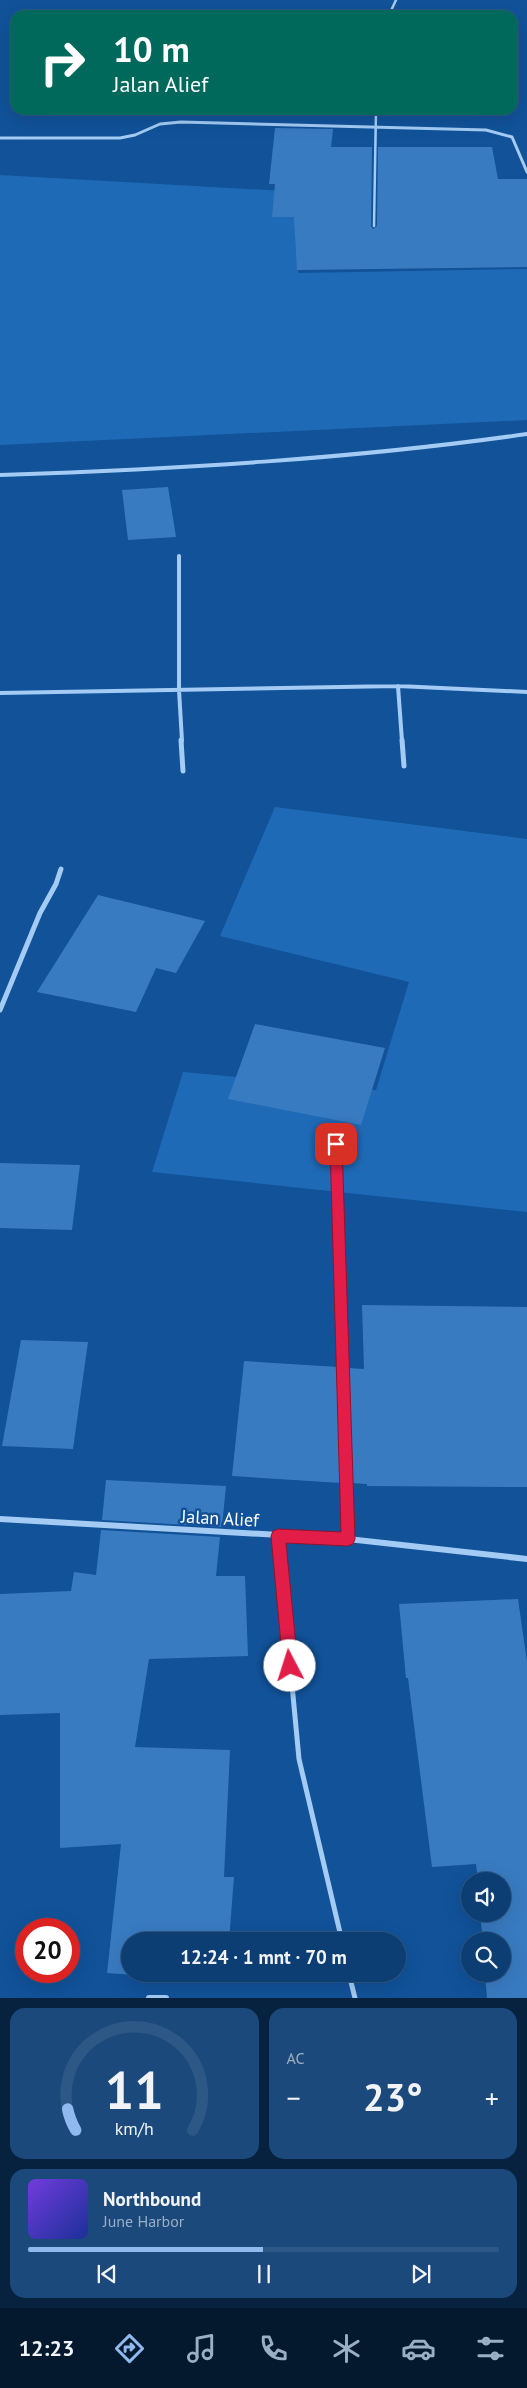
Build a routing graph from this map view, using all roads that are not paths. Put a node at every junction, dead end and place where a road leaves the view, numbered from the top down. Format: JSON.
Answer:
{"nodes":[{"id":1,"x":375,"y":115,"type":"edge"},
{"id":2,"x":374,"y":127,"type":"junction"},
{"id":3,"x":0,"y":138,"type":"edge"},
{"id":4,"x":527,"y":172,"type":"edge"},
{"id":5,"x":374,"y":226,"type":"dead end"},
{"id":6,"x":527,"y":434,"type":"edge"},
{"id":7,"x":0,"y":475,"type":"edge"},
{"id":8,"x":178,"y":556,"type":"dead end"},
{"id":9,"x":398,"y":686,"type":"junction"},
{"id":10,"x":179,"y":690,"type":"junction"},
{"id":11,"x":527,"y":692,"type":"edge"},
{"id":12,"x":0,"y":693,"type":"edge"},
{"id":13,"x":404,"y":766,"type":"dead end"},
{"id":14,"x":183,"y":771,"type":"dead end"},
{"id":15,"x":61,"y":869,"type":"dead end"},
{"id":16,"x":0,"y":1010,"type":"edge"},
{"id":17,"x":336,"y":1144,"type":"dead end"},
{"id":18,"x":0,"y":1519,"type":"edge"},
{"id":19,"x":278,"y":1536,"type":"junction"},
{"id":20,"x":348,"y":1539,"type":"junction"},
{"id":21,"x":527,"y":1559,"type":"edge"},
{"id":22,"x":340,"y":1932,"type":"edge"},
{"id":23,"x":351,"y":1982,"type":"edge"},
{"id":24,"x":149,"y":1998,"type":"edge"},
{"id":25,"x":166,"y":1998,"type":"edge"},
{"id":26,"x":355,"y":1998,"type":"edge"}],
"edges":[{"from":1,"to":2,"type":"lane"},
{"from":2,"to":3,"type":"street"},
{"from":2,"to":4,"type":"street"},
{"from":2,"to":5,"type":"lane"},
{"from":6,"to":7,"type":"street"},
{"from":8,"to":10,"type":"street"},
{"from":9,"to":10,"type":"street"},
{"from":9,"to":11,"type":"street"},
{"from":9,"to":13,"type":"street"},
{"from":10,"to":12,"type":"street"},
{"from":10,"to":14,"type":"street"},
{"from":15,"to":16,"type":"street"},
{"from":17,"to":20,"type":"street"},
{"from":18,"to":19,"type":"street","name":"Jalan Alief"},
{"from":19,"to":20,"type":"street","name":"Jalan Alief"},
{"from":19,"to":22,"type":"lane"},
{"from":20,"to":21,"type":"street","name":"Jalan Alief"},
{"from":23,"to":26,"type":"lane"},
{"from":24,"to":25,"type":"street"}]}
